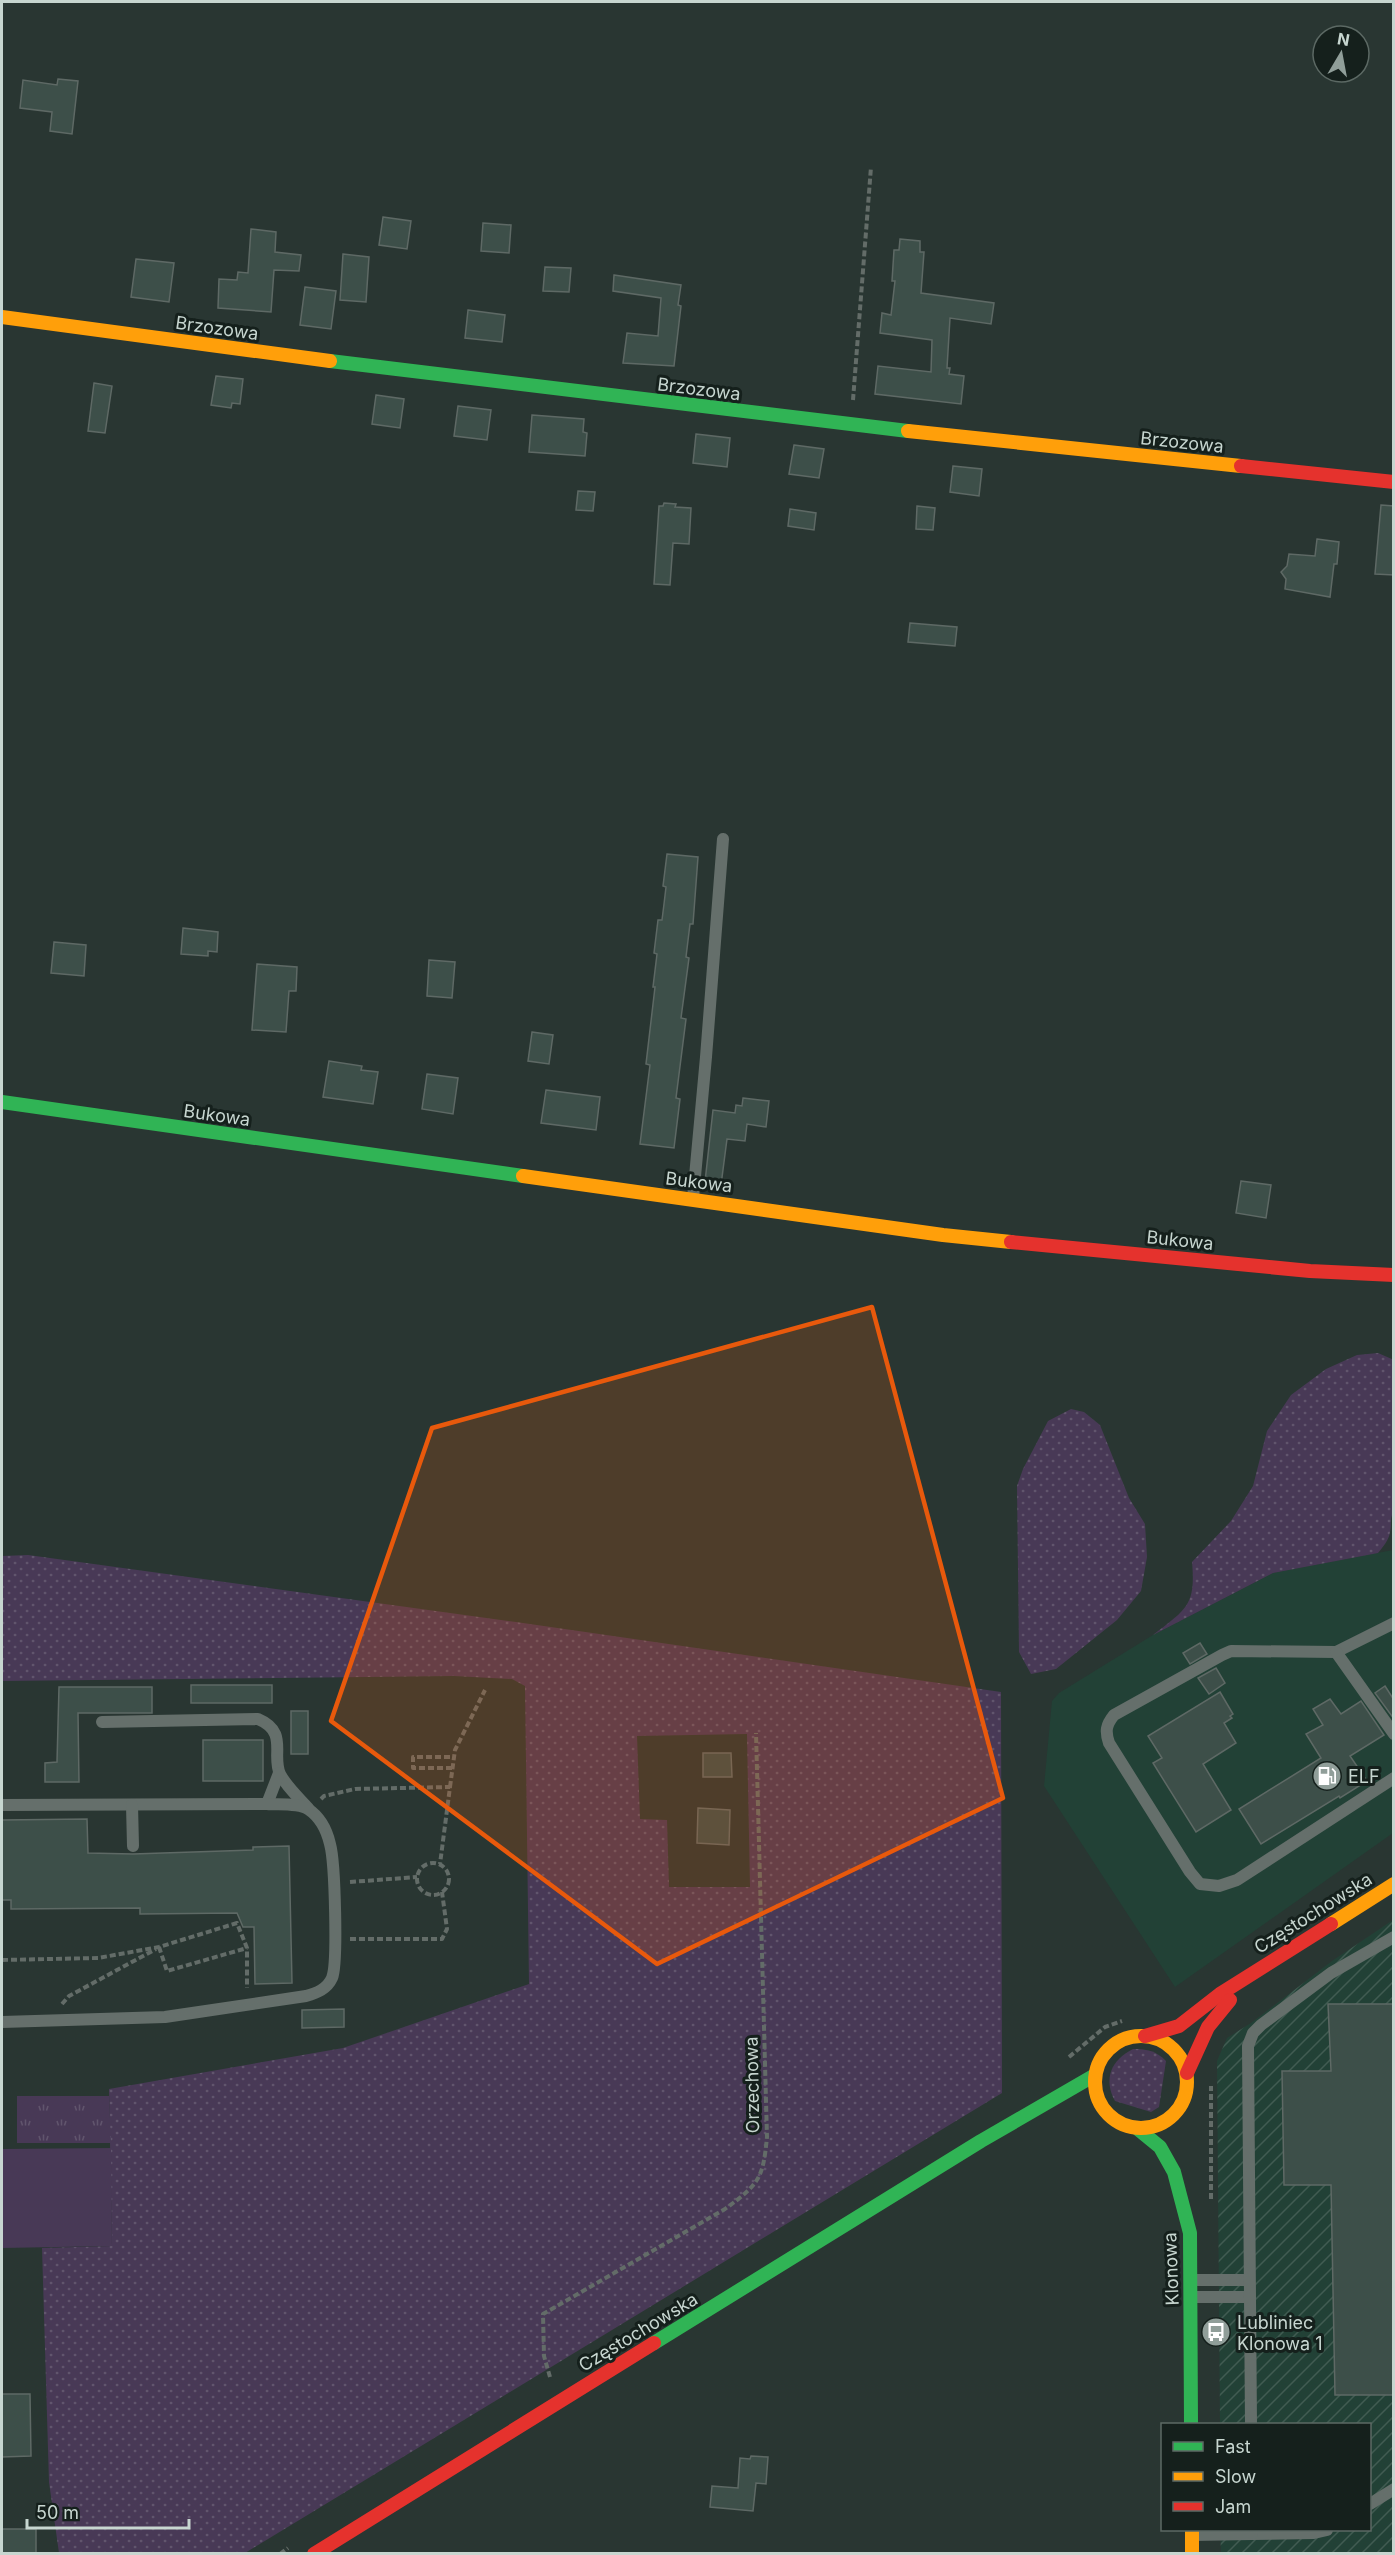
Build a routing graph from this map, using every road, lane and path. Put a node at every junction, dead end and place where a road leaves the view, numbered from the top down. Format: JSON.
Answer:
{"nodes":[{"id":1,"x":871,"y":167,"type":"dead end"},
{"id":2,"x":2,"y":317,"type":"edge"},
{"id":3,"x":851,"y":425,"type":"junction"},
{"id":4,"x":1394,"y":482,"type":"edge"},
{"id":5,"x":723,"y":839,"type":"dead end"},
{"id":6,"x":2,"y":1102,"type":"edge"},
{"id":7,"x":692,"y":1199,"type":"junction"},
{"id":8,"x":1394,"y":1275,"type":"edge"},
{"id":9,"x":1394,"y":1623,"type":"edge"},
{"id":10,"x":1336,"y":1652,"type":"junction"},
{"id":11,"x":485,"y":1690,"type":"dead end"},
{"id":12,"x":102,"y":1722,"type":"dead end"},
{"id":13,"x":756,"y":1733,"type":"dead end"},
{"id":14,"x":1394,"y":1734,"type":"edge"},
{"id":15,"x":454,"y":1757,"type":"junction"},
{"id":16,"x":452,"y":1768,"type":"junction"},
{"id":17,"x":279,"y":1773,"type":"junction"},
{"id":18,"x":1394,"y":1778,"type":"edge"},
{"id":19,"x":450,"y":1787,"type":"junction"},
{"id":20,"x":267,"y":1804,"type":"junction"},
{"id":21,"x":2,"y":1805,"type":"edge"},
{"id":22,"x":132,"y":1805,"type":"junction"},
{"id":23,"x":308,"y":1809,"type":"junction"},
{"id":24,"x":133,"y":1846,"type":"dead end"},
{"id":25,"x":440,"y":1864,"type":"junction"},
{"id":26,"x":417,"y":1877,"type":"junction"},
{"id":27,"x":334,"y":1883,"type":"junction"},
{"id":28,"x":1394,"y":1884,"type":"edge"},
{"id":29,"x":442,"y":1892,"type":"junction"},
{"id":30,"x":1394,"y":1937,"type":"edge"},
{"id":31,"x":334,"y":1939,"type":"junction"},
{"id":32,"x":159,"y":1947,"type":"junction"},
{"id":33,"x":247,"y":1948,"type":"junction"},
{"id":34,"x":2,"y":1960,"type":"edge"},
{"id":35,"x":1251,"y":1973,"type":"junction"},
{"id":36,"x":250,"y":2004,"type":"junction"},
{"id":37,"x":2,"y":2022,"type":"edge"},
{"id":38,"x":55,"y":2022,"type":"junction"},
{"id":39,"x":1145,"y":2036,"type":"junction"},
{"id":40,"x":1187,"y":2073,"type":"junction"},
{"id":41,"x":1095,"y":2075,"type":"junction"},
{"id":42,"x":1178,"y":2110,"type":"junction"},
{"id":43,"x":1050,"y":2116,"type":"dead end"},
{"id":44,"x":1138,"y":2129,"type":"junction"},
{"id":45,"x":1182,"y":2133,"type":"dead end"},
{"id":46,"x":981,"y":2141,"type":"junction"},
{"id":47,"x":1186,"y":2166,"type":"dead end"},
{"id":48,"x":1190,"y":2233,"type":"junction"},
{"id":49,"x":1191,"y":2280,"type":"junction"},
{"id":50,"x":1249,"y":2280,"type":"junction"},
{"id":51,"x":1191,"y":2297,"type":"junction"},
{"id":52,"x":1249,"y":2297,"type":"junction"},
{"id":53,"x":563,"y":2399,"type":"junction"},
{"id":54,"x":1191,"y":2423,"type":"edge"},
{"id":55,"x":1251,"y":2423,"type":"edge"},
{"id":56,"x":1394,"y":2489,"type":"edge"},
{"id":57,"x":1371,"y":2503,"type":"edge"},
{"id":58,"x":1322,"y":2531,"type":"edge"},
{"id":59,"x":1192,"y":2532,"type":"edge"},
{"id":60,"x":1252,"y":2532,"type":"edge"},
{"id":61,"x":314,"y":2553,"type":"edge"},
{"id":62,"x":1192,"y":2553,"type":"edge"}],
"edges":[{"from":1,"to":3,"type":"path"},
{"from":2,"to":3,"type":"street","name":"Brzozowa"},
{"from":3,"to":4,"type":"street","name":"Brzozowa"},
{"from":5,"to":7,"type":"lane"},
{"from":6,"to":7,"type":"street","name":"Bukowa"},
{"from":7,"to":8,"type":"street","name":"Bukowa"},
{"from":9,"to":10,"type":"lane"},
{"from":10,"to":14,"type":"lane"},
{"from":10,"to":18,"type":"lane"},
{"from":11,"to":15,"type":"path"},
{"from":12,"to":17,"type":"lane"},
{"from":13,"to":53,"type":"path","name":"Orzechowa"},
{"from":15,"to":16,"type":"path"},
{"from":15,"to":16,"type":"path"},
{"from":16,"to":19,"type":"path"},
{"from":17,"to":20,"type":"lane"},
{"from":17,"to":23,"type":"lane"},
{"from":19,"to":23,"type":"path"},
{"from":19,"to":25,"type":"path"},
{"from":20,"to":22,"type":"lane"},
{"from":20,"to":23,"type":"lane"},
{"from":21,"to":22,"type":"lane"},
{"from":22,"to":24,"type":"lane"},
{"from":23,"to":27,"type":"lane"},
{"from":25,"to":26,"type":"path"},
{"from":25,"to":29,"type":"path"},
{"from":26,"to":27,"type":"path"},
{"from":26,"to":29,"type":"path"},
{"from":27,"to":31,"type":"lane"},
{"from":28,"to":35,"type":"street","name":"Częstochowska"},
{"from":29,"to":31,"type":"path"},
{"from":30,"to":50,"type":"lane"},
{"from":31,"to":36,"type":"lane"},
{"from":32,"to":33,"type":"path"},
{"from":32,"to":33,"type":"path"},
{"from":32,"to":34,"type":"path"},
{"from":32,"to":38,"type":"path"},
{"from":33,"to":36,"type":"path"},
{"from":35,"to":39,"type":"street","name":"Częstochowska"},
{"from":35,"to":40,"type":"street","name":"Częstochowska"},
{"from":36,"to":38,"type":"lane"},
{"from":37,"to":38,"type":"lane"},
{"from":39,"to":40,"type":"street"},
{"from":39,"to":41,"type":"street"},
{"from":40,"to":42,"type":"street"},
{"from":41,"to":44,"type":"street"},
{"from":41,"to":46,"type":"street","name":"Częstochowska"},
{"from":42,"to":44,"type":"street"},
{"from":42,"to":45,"type":"street"},
{"from":43,"to":46,"type":"street","name":"Częstochowska"},
{"from":44,"to":48,"type":"street","name":"Klonowa"},
{"from":46,"to":53,"type":"street","name":"Częstochowska"},
{"from":47,"to":48,"type":"street"},
{"from":48,"to":49,"type":"street","name":"Klonowa"},
{"from":49,"to":50,"type":"lane"},
{"from":49,"to":51,"type":"street","name":"Klonowa"},
{"from":50,"to":52,"type":"lane"},
{"from":51,"to":52,"type":"lane"},
{"from":51,"to":54,"type":"street","name":"Klonowa"},
{"from":52,"to":55,"type":"lane"},
{"from":53,"to":61,"type":"street","name":"Częstochowska"},
{"from":56,"to":57,"type":"lane"},
{"from":58,"to":60,"type":"lane"},
{"from":59,"to":60,"type":"lane"},
{"from":59,"to":62,"type":"street"}]}
